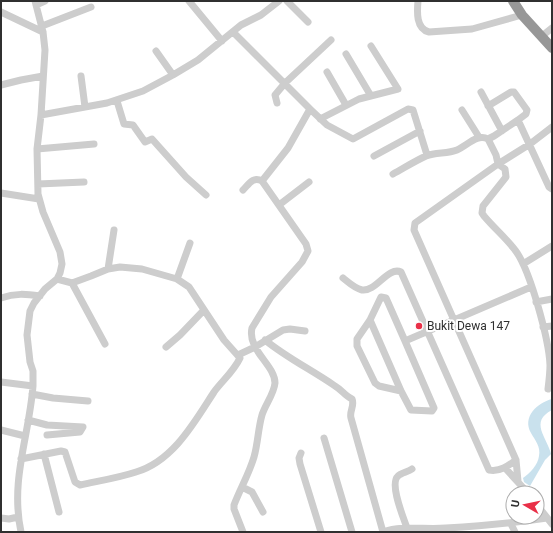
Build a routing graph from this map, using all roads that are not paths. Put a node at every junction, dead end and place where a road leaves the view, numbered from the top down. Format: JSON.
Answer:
{"nodes":[{"id":1,"x":45,"y":1,"type":"edge"},
{"id":2,"x":189,"y":1,"type":"edge"},
{"id":3,"x":279,"y":1,"type":"edge"},
{"id":4,"x":287,"y":1,"type":"edge"},
{"id":5,"x":418,"y":1,"type":"edge"},
{"id":6,"x":513,"y":1,"type":"edge"},
{"id":7,"x":36,"y":3,"type":"edge"},
{"id":8,"x":91,"y":7,"type":"dead end"},
{"id":9,"x":1,"y":12,"type":"edge"},
{"id":10,"x":522,"y":15,"type":"junction"},
{"id":11,"x":308,"y":22,"type":"dead end"},
{"id":12,"x":552,"y":28,"type":"edge"},
{"id":13,"x":42,"y":29,"type":"junction"},
{"id":14,"x":233,"y":32,"type":"junction"},
{"id":15,"x":542,"y":36,"type":"junction"},
{"id":16,"x":331,"y":40,"type":"dead end"},
{"id":17,"x":222,"y":41,"type":"junction"},
{"id":18,"x":371,"y":46,"type":"dead end"},
{"id":19,"x":552,"y":48,"type":"edge"},
{"id":20,"x":156,"y":51,"type":"dead end"},
{"id":21,"x":346,"y":54,"type":"dead end"},
{"id":22,"x":327,"y":72,"type":"dead end"},
{"id":23,"x":173,"y":75,"type":"junction"},
{"id":24,"x":43,"y":76,"type":"junction"},
{"id":25,"x":81,"y":76,"type":"dead end"},
{"id":26,"x":284,"y":83,"type":"junction"},
{"id":27,"x":1,"y":85,"type":"edge"},
{"id":28,"x":481,"y":92,"type":"dead end"},
{"id":29,"x":371,"y":96,"type":"junction"},
{"id":30,"x":117,"y":101,"type":"junction"},
{"id":31,"x":277,"y":103,"type":"dead end"},
{"id":32,"x":346,"y":105,"type":"junction"},
{"id":33,"x":488,"y":106,"type":"junction"},
{"id":34,"x":85,"y":108,"type":"junction"},
{"id":35,"x":310,"y":109,"type":"junction"},
{"id":36,"x":462,"y":110,"type":"dead end"},
{"id":37,"x":41,"y":115,"type":"junction"},
{"id":38,"x":320,"y":119,"type":"junction"},
{"id":39,"x":518,"y":120,"type":"junction"},
{"id":40,"x":552,"y":127,"type":"edge"},
{"id":41,"x":502,"y":131,"type":"junction"},
{"id":42,"x":420,"y":132,"type":"junction"},
{"id":43,"x":479,"y":137,"type":"junction"},
{"id":44,"x":488,"y":139,"type":"junction"},
{"id":45,"x":94,"y":144,"type":"dead end"},
{"id":46,"x":530,"y":144,"type":"junction"},
{"id":47,"x":37,"y":149,"type":"junction"},
{"id":48,"x":427,"y":155,"type":"junction"},
{"id":49,"x":374,"y":156,"type":"dead end"},
{"id":50,"x":498,"y":164,"type":"junction"},
{"id":51,"x":393,"y":174,"type":"dead end"},
{"id":52,"x":262,"y":181,"type":"junction"},
{"id":53,"x":84,"y":182,"type":"dead end"},
{"id":54,"x":309,"y":182,"type":"dead end"},
{"id":55,"x":38,"y":184,"type":"junction"},
{"id":56,"x":243,"y":190,"type":"dead end"},
{"id":57,"x":552,"y":190,"type":"edge"},
{"id":58,"x":1,"y":193,"type":"edge"},
{"id":59,"x":206,"y":195,"type":"dead end"},
{"id":60,"x":39,"y":199,"type":"junction"},
{"id":61,"x":279,"y":205,"type":"junction"},
{"id":62,"x":114,"y":230,"type":"dead end"},
{"id":63,"x":190,"y":243,"type":"dead end"},
{"id":64,"x":552,"y":246,"type":"edge"},
{"id":65,"x":523,"y":264,"type":"junction"},
{"id":66,"x":108,"y":269,"type":"junction"},
{"id":67,"x":343,"y":278,"type":"dead end"},
{"id":68,"x":57,"y":279,"type":"junction"},
{"id":69,"x":177,"y":279,"type":"junction"},
{"id":70,"x":72,"y":283,"type":"junction"},
{"id":71,"x":531,"y":287,"type":"junction"},
{"id":72,"x":40,"y":296,"type":"junction"},
{"id":73,"x":1,"y":298,"type":"edge"},
{"id":74,"x":552,"y":299,"type":"edge"},
{"id":75,"x":536,"y":302,"type":"junction"},
{"id":76,"x":204,"y":310,"type":"junction"},
{"id":77,"x":370,"y":320,"type":"junction"},
{"id":78,"x":454,"y":320,"type":"junction"},
{"id":79,"x":552,"y":326,"type":"edge"},
{"id":80,"x":544,"y":327,"type":"junction"},
{"id":81,"x":305,"y":331,"type":"dead end"},
{"id":82,"x":428,"y":331,"type":"junction"},
{"id":83,"x":265,"y":340,"type":"junction"},
{"id":84,"x":405,"y":341,"type":"junction"},
{"id":85,"x":105,"y":344,"type":"dead end"},
{"id":86,"x":166,"y":347,"type":"dead end"},
{"id":87,"x":255,"y":347,"type":"junction"},
{"id":88,"x":238,"y":355,"type":"junction"},
{"id":89,"x":551,"y":364,"type":"edge"},
{"id":90,"x":1,"y":382,"type":"edge"},
{"id":91,"x":33,"y":386,"type":"junction"},
{"id":92,"x":548,"y":389,"type":"dead end"},
{"id":93,"x":401,"y":391,"type":"junction"},
{"id":94,"x":32,"y":394,"type":"junction"},
{"id":95,"x":88,"y":401,"type":"dead end"},
{"id":96,"x":28,"y":420,"type":"junction"},
{"id":97,"x":47,"y":425,"type":"junction"},
{"id":98,"x":1,"y":430,"type":"edge"},
{"id":99,"x":47,"y":435,"type":"junction"},
{"id":100,"x":25,"y":436,"type":"junction"},
{"id":101,"x":324,"y":438,"type":"dead end"},
{"id":102,"x":45,"y":443,"type":"dead end"},
{"id":103,"x":300,"y":453,"type":"dead end"},
{"id":104,"x":44,"y":454,"type":"junction"},
{"id":105,"x":21,"y":459,"type":"junction"},
{"id":106,"x":516,"y":460,"type":"junction"},
{"id":107,"x":504,"y":468,"type":"junction"},
{"id":108,"x":412,"y":469,"type":"dead end"},
{"id":109,"x":518,"y":481,"type":"junction"},
{"id":110,"x":521,"y":485,"type":"edge"},
{"id":111,"x":242,"y":487,"type":"junction"},
{"id":112,"x":59,"y":512,"type":"dead end"},
{"id":113,"x":263,"y":512,"type":"dead end"},
{"id":114,"x":545,"y":515,"type":"edge"},
{"id":115,"x":18,"y":517,"type":"junction"},
{"id":116,"x":1,"y":518,"type":"edge"},
{"id":117,"x":547,"y":518,"type":"joint"},
{"id":118,"x":505,"y":524,"type":"edge"},
{"id":119,"x":552,"y":524,"type":"edge"},
{"id":120,"x":407,"y":528,"type":"junction"},
{"id":121,"x":427,"y":530,"type":"edge"},
{"id":122,"x":21,"y":532,"type":"edge"},
{"id":123,"x":243,"y":532,"type":"edge"},
{"id":124,"x":321,"y":532,"type":"edge"},
{"id":125,"x":352,"y":532,"type":"edge"},
{"id":126,"x":383,"y":532,"type":"edge"}],
"edges":[{"from":1,"to":7,"type":"street"},
{"from":2,"to":17,"type":"street"},
{"from":3,"to":14,"type":"street"},
{"from":4,"to":11,"type":"street"},
{"from":5,"to":10,"type":"street"},
{"from":6,"to":10,"type":"highway"},
{"from":7,"to":13,"type":"street"},
{"from":8,"to":13,"type":"street"},
{"from":9,"to":13,"type":"street"},
{"from":10,"to":15,"type":"highway"},
{"from":12,"to":15,"type":"street"},
{"from":13,"to":24,"type":"street"},
{"from":14,"to":17,"type":"street"},
{"from":14,"to":26,"type":"street"},
{"from":15,"to":19,"type":"highway"},
{"from":16,"to":26,"type":"street"},
{"from":17,"to":23,"type":"street"},
{"from":18,"to":29,"type":"street"},
{"from":20,"to":23,"type":"street"},
{"from":21,"to":29,"type":"street"},
{"from":22,"to":32,"type":"street"},
{"from":23,"to":30,"type":"street"},
{"from":24,"to":27,"type":"street"},
{"from":24,"to":37,"type":"street"},
{"from":25,"to":34,"type":"street"},
{"from":26,"to":31,"type":"street"},
{"from":26,"to":35,"type":"street"},
{"from":28,"to":33,"type":"street"},
{"from":29,"to":32,"type":"street"},
{"from":30,"to":34,"type":"street"},
{"from":30,"to":59,"type":"street"},
{"from":32,"to":38,"type":"street"},
{"from":33,"to":39,"type":"street"},
{"from":33,"to":41,"type":"street"},
{"from":34,"to":37,"type":"street"},
{"from":35,"to":38,"type":"street"},
{"from":35,"to":52,"type":"street"},
{"from":36,"to":43,"type":"street"},
{"from":37,"to":47,"type":"street"},
{"from":38,"to":42,"type":"street"},
{"from":39,"to":41,"type":"street"},
{"from":39,"to":46,"type":"street"},
{"from":40,"to":46,"type":"street"},
{"from":41,"to":44,"type":"street"},
{"from":42,"to":48,"type":"street"},
{"from":42,"to":49,"type":"street"},
{"from":43,"to":44,"type":"street"},
{"from":43,"to":48,"type":"street"},
{"from":44,"to":50,"type":"street"},
{"from":45,"to":47,"type":"street"},
{"from":46,"to":50,"type":"street"},
{"from":46,"to":57,"type":"street"},
{"from":47,"to":55,"type":"street"},
{"from":48,"to":51,"type":"street"},
{"from":50,"to":65,"type":"street"},
{"from":50,"to":78,"type":"street"},
{"from":52,"to":56,"type":"street"},
{"from":52,"to":61,"type":"street"},
{"from":53,"to":55,"type":"street"},
{"from":54,"to":61,"type":"street"},
{"from":55,"to":60,"type":"street"},
{"from":58,"to":60,"type":"street"},
{"from":60,"to":68,"type":"street"},
{"from":61,"to":87,"type":"street"},
{"from":62,"to":66,"type":"street"},
{"from":63,"to":69,"type":"street"},
{"from":64,"to":65,"type":"street"},
{"from":65,"to":71,"type":"street"},
{"from":66,"to":69,"type":"street"},
{"from":66,"to":70,"type":"street"},
{"from":67,"to":82,"type":"street"},
{"from":68,"to":70,"type":"street"},
{"from":68,"to":72,"type":"street"},
{"from":69,"to":76,"type":"street"},
{"from":70,"to":85,"type":"street"},
{"from":71,"to":75,"type":"street"},
{"from":71,"to":78,"type":"street"},
{"from":72,"to":73,"type":"street"},
{"from":72,"to":91,"type":"street"},
{"from":74,"to":75,"type":"street"},
{"from":75,"to":80,"type":"street"},
{"from":76,"to":86,"type":"street"},
{"from":76,"to":88,"type":"street"},
{"from":77,"to":84,"type":"street"},
{"from":77,"to":93,"type":"street"},
{"from":77,"to":93,"type":"street"},
{"from":78,"to":82,"type":"street"},
{"from":78,"to":106,"type":"street"},
{"from":79,"to":80,"type":"street"},
{"from":80,"to":89,"type":"street"},
{"from":81,"to":83,"type":"street"},
{"from":82,"to":84,"type":"street"},
{"from":82,"to":107,"type":"street"},
{"from":83,"to":87,"type":"street"},
{"from":83,"to":126,"type":"street"},
{"from":84,"to":93,"type":"street"},
{"from":87,"to":88,"type":"street"},
{"from":87,"to":111,"type":"street"},
{"from":88,"to":104,"type":"street"},
{"from":89,"to":92,"type":"street"},
{"from":90,"to":91,"type":"street"},
{"from":91,"to":94,"type":"street"},
{"from":94,"to":95,"type":"street"},
{"from":94,"to":96,"type":"street"},
{"from":96,"to":97,"type":"street"},
{"from":96,"to":100,"type":"street"},
{"from":97,"to":99,"type":"street"},
{"from":97,"to":99,"type":"street"},
{"from":98,"to":100,"type":"street"},
{"from":99,"to":102,"type":"street"},
{"from":100,"to":105,"type":"street"},
{"from":101,"to":125,"type":"street"},
{"from":103,"to":124,"type":"street"},
{"from":104,"to":105,"type":"street"},
{"from":104,"to":112,"type":"street"},
{"from":105,"to":115,"type":"street"},
{"from":106,"to":107,"type":"street"},
{"from":106,"to":109,"type":"street"},
{"from":107,"to":109,"type":"street"},
{"from":108,"to":120,"type":"street"},
{"from":109,"to":110,"type":"street"},
{"from":111,"to":113,"type":"street"},
{"from":111,"to":123,"type":"street"},
{"from":114,"to":117,"type":"street"},
{"from":115,"to":116,"type":"street"},
{"from":115,"to":122,"type":"street"},
{"from":117,"to":119,"type":"street"},
{"from":118,"to":121,"type":"street"},
{"from":120,"to":121,"type":"street"},
{"from":120,"to":126,"type":"street"}]}
